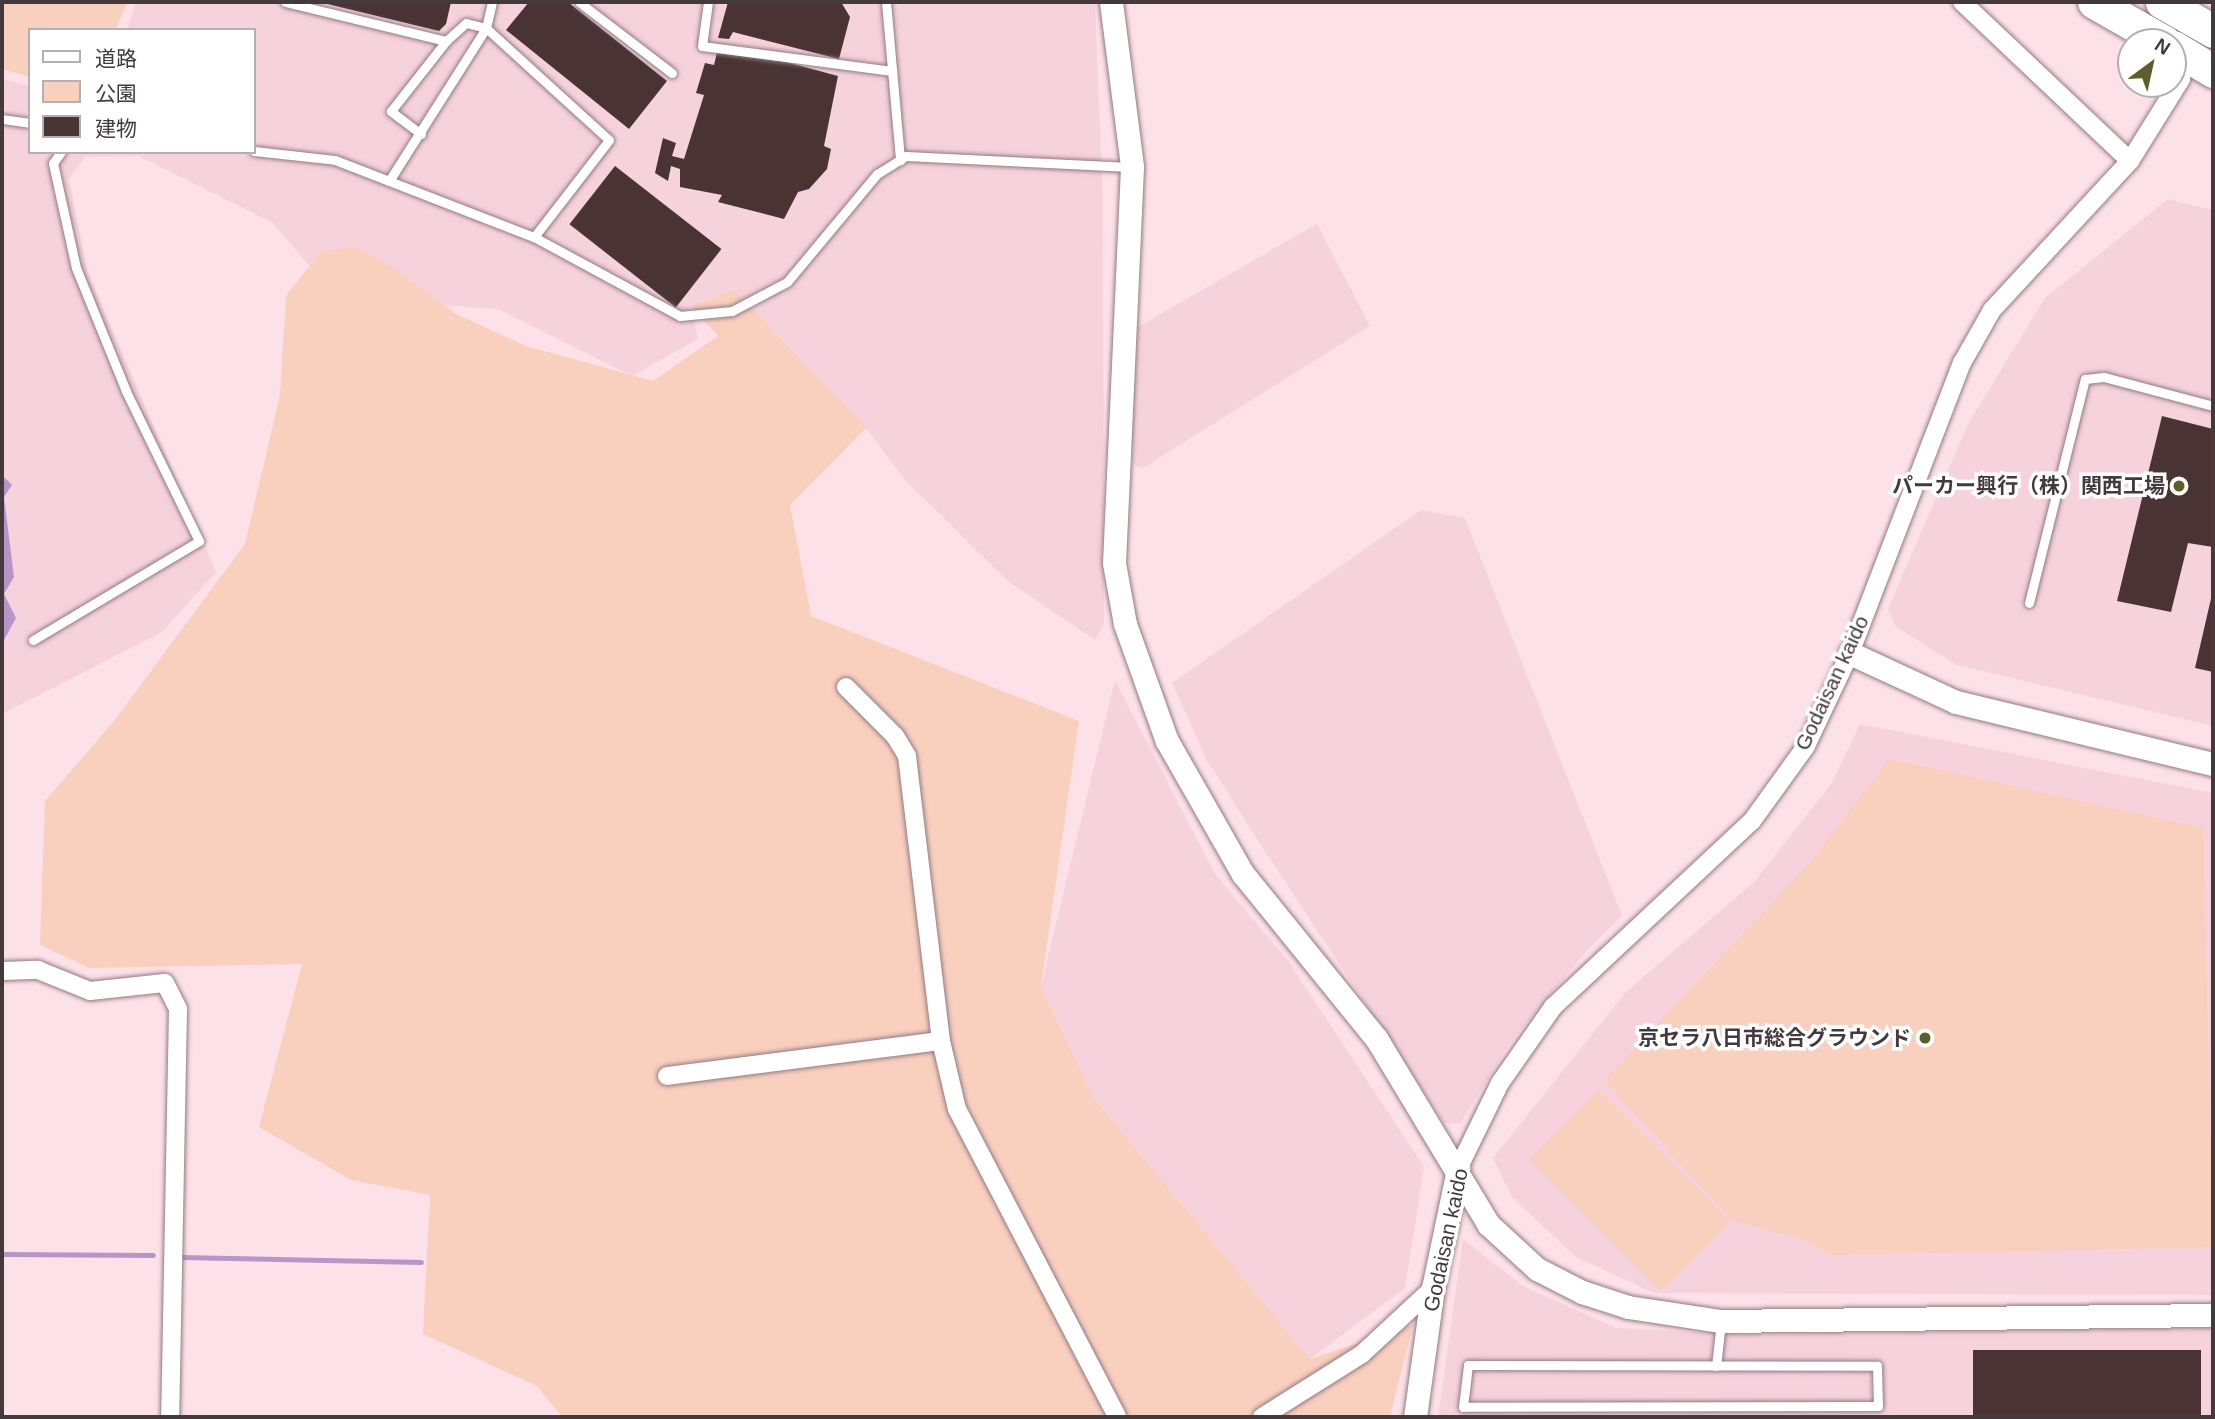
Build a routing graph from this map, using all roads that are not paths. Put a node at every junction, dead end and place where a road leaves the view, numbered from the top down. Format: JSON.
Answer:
{"nodes":[{"id":1,"x":285,"y":2,"type":"edge"},
{"id":2,"x":492,"y":2,"type":"edge"},
{"id":3,"x":579,"y":2,"type":"edge"},
{"id":4,"x":708,"y":2,"type":"edge"},
{"id":5,"x":887,"y":2,"type":"edge"},
{"id":6,"x":1111,"y":2,"type":"edge"},
{"id":7,"x":1962,"y":2,"type":"edge"},
{"id":8,"x":2094,"y":2,"type":"edge"},
{"id":9,"x":2162,"y":2,"type":"edge"},
{"id":10,"x":2140,"y":28,"type":"edge"},
{"id":11,"x":486,"y":29,"type":"junction"},
{"id":12,"x":2213,"y":31,"type":"edge"},
{"id":13,"x":446,"y":41,"type":"junction"},
{"id":14,"x":2187,"y":55,"type":"edge"},
{"id":15,"x":892,"y":71,"type":"junction"},
{"id":16,"x":2213,"y":71,"type":"edge"},
{"id":17,"x":671,"y":73,"type":"dead end"},
{"id":18,"x":2168,"y":98,"type":"edge"},
{"id":19,"x":2,"y":119,"type":"edge"},
{"id":20,"x":28,"y":123,"type":"edge"},
{"id":21,"x":421,"y":134,"type":"junction"},
{"id":22,"x":256,"y":151,"type":"edge"},
{"id":23,"x":60,"y":154,"type":"edge"},
{"id":24,"x":900,"y":160,"type":"junction"},
{"id":25,"x":2130,"y":161,"type":"junction"},
{"id":26,"x":1132,"y":167,"type":"junction"},
{"id":27,"x":389,"y":181,"type":"junction"},
{"id":28,"x":534,"y":237,"type":"junction"},
{"id":29,"x":2213,"y":406,"type":"edge"},
{"id":30,"x":2029,"y":603,"type":"dead end"},
{"id":31,"x":33,"y":640,"type":"dead end"},
{"id":32,"x":1850,"y":653,"type":"junction"},
{"id":33,"x":846,"y":687,"type":"dead end"},
{"id":34,"x":2213,"y":764,"type":"edge"},
{"id":35,"x":2,"y":971,"type":"edge"},
{"id":36,"x":941,"y":1041,"type":"junction"},
{"id":37,"x":667,"y":1076,"type":"dead end"},
{"id":38,"x":1458,"y":1169,"type":"junction"},
{"id":39,"x":1433,"y":1288,"type":"junction"},
{"id":40,"x":2213,"y":1315,"type":"edge"},
{"id":41,"x":1721,"y":1321,"type":"junction"},
{"id":42,"x":1716,"y":1366,"type":"junction"},
{"id":43,"x":170,"y":1417,"type":"edge"},
{"id":44,"x":1117,"y":1417,"type":"edge"},
{"id":45,"x":1262,"y":1417,"type":"edge"},
{"id":46,"x":1415,"y":1417,"type":"edge"}],
"edges":[{"from":1,"to":13,"type":"lane"},
{"from":2,"to":11,"type":"lane"},
{"from":3,"to":17,"type":"lane"},
{"from":4,"to":15,"type":"lane"},
{"from":5,"to":15,"type":"lane"},
{"from":6,"to":26,"type":"street"},
{"from":7,"to":25,"type":"street"},
{"from":8,"to":10,"type":"highway"},
{"from":9,"to":12,"type":"highway"},
{"from":11,"to":13,"type":"lane"},
{"from":11,"to":21,"type":"lane"},
{"from":11,"to":28,"type":"lane"},
{"from":13,"to":21,"type":"lane"},
{"from":14,"to":16,"type":"highway"},
{"from":15,"to":24,"type":"lane"},
{"from":18,"to":25,"type":"street","name":"Godaisan kaido"},
{"from":19,"to":20,"type":"lane"},
{"from":21,"to":27,"type":"lane"},
{"from":22,"to":27,"type":"lane"},
{"from":23,"to":31,"type":"lane"},
{"from":24,"to":26,"type":"lane"},
{"from":24,"to":28,"type":"lane"},
{"from":25,"to":32,"type":"street","name":"Godaisan kaido"},
{"from":26,"to":38,"type":"street"},
{"from":27,"to":28,"type":"lane"},
{"from":29,"to":30,"type":"lane"},
{"from":32,"to":34,"type":"street"},
{"from":32,"to":38,"type":"street","name":"Godaisan kaido"},
{"from":33,"to":36,"type":"street"},
{"from":35,"to":43,"type":"street"},
{"from":36,"to":37,"type":"street"},
{"from":36,"to":44,"type":"street"},
{"from":38,"to":39,"type":"street","name":"Godaisan kaido"},
{"from":38,"to":41,"type":"street"},
{"from":39,"to":45,"type":"street"},
{"from":39,"to":46,"type":"street","name":"Godaisan kaido"},
{"from":40,"to":41,"type":"street"},
{"from":41,"to":42,"type":"lane"},
{"from":42,"to":42,"type":"lane"}]}
